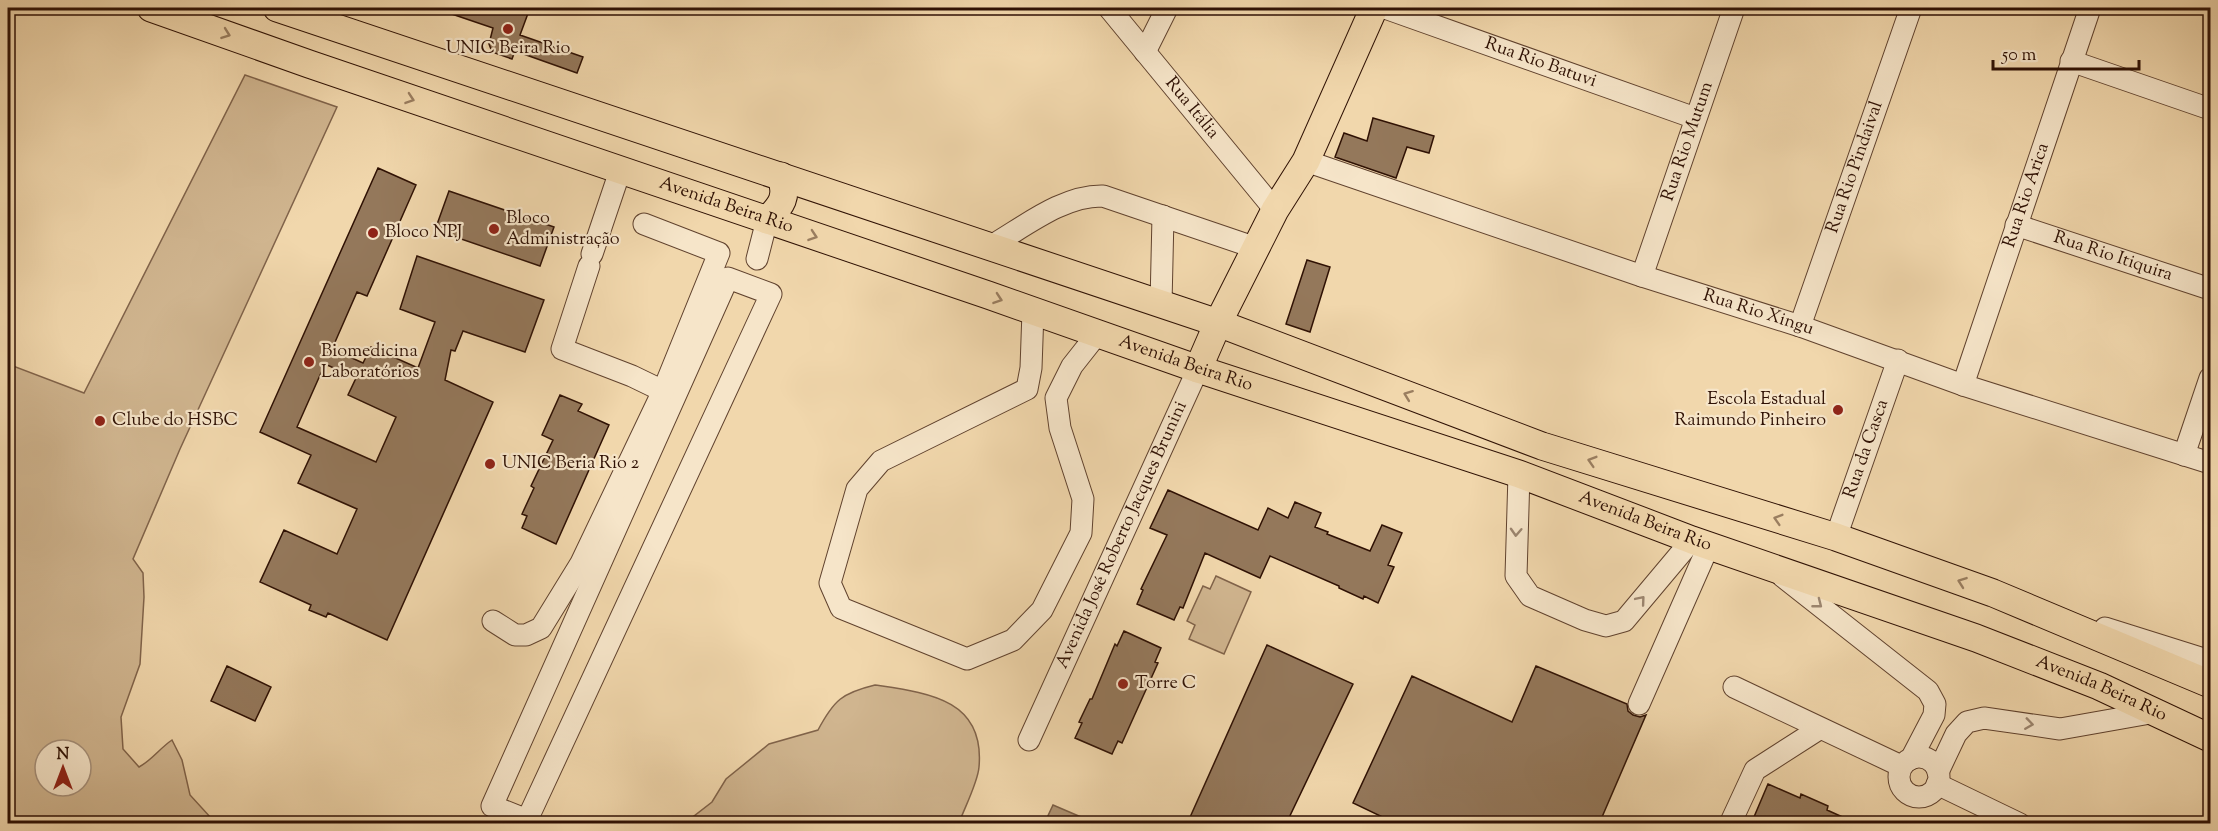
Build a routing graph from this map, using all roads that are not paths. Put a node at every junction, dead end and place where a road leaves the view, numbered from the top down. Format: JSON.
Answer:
{"nodes":[{"id":1,"x":151,"y":8,"type":"edge"},
{"id":2,"x":277,"y":8,"type":"edge"},
{"id":3,"x":1109,"y":8,"type":"edge"},
{"id":4,"x":1167,"y":8,"type":"edge"},
{"id":5,"x":1374,"y":8,"type":"edge"},
{"id":6,"x":1385,"y":8,"type":"edge"},
{"id":7,"x":1734,"y":8,"type":"edge"},
{"id":8,"x":1910,"y":8,"type":"edge"},
{"id":9,"x":2090,"y":8,"type":"edge"},
{"id":10,"x":1145,"y":52,"type":"junction"},
{"id":11,"x":2071,"y":61,"type":"junction"},
{"id":12,"x":2211,"y":109,"type":"edge"},
{"id":13,"x":1695,"y":118,"type":"junction"},
{"id":14,"x":1306,"y":160,"type":"junction"},
{"id":15,"x":620,"y":171,"type":"junction"},
{"id":16,"x":781,"y":176,"type":"junction"},
{"id":17,"x":1275,"y":210,"type":"junction"},
{"id":18,"x":1162,"y":216,"type":"junction"},
{"id":19,"x":767,"y":220,"type":"junction"},
{"id":20,"x":644,"y":224,"type":"dead end"},
{"id":21,"x":2016,"y":225,"type":"junction"},
{"id":22,"x":991,"y":246,"type":"junction"},
{"id":23,"x":1256,"y":248,"type":"junction"},
{"id":24,"x":752,"y":271,"type":"junction"},
{"id":25,"x":1642,"y":276,"type":"junction"},
{"id":26,"x":2211,"y":289,"type":"edge"},
{"id":27,"x":1161,"y":304,"type":"junction"},
{"id":28,"x":1033,"y":311,"type":"junction"},
{"id":29,"x":1218,"y":322,"type":"junction"},
{"id":30,"x":1800,"y":326,"type":"junction"},
{"id":31,"x":1098,"y":333,"type":"junction"},
{"id":32,"x":1898,"y":360,"type":"junction"},
{"id":33,"x":1198,"y":369,"type":"junction"},
{"id":34,"x":2211,"y":378,"type":"edge"},
{"id":35,"x":1963,"y":385,"type":"junction"},
{"id":36,"x":663,"y":391,"type":"junction"},
{"id":37,"x":1542,"y":446,"type":"junction"},
{"id":38,"x":2184,"y":455,"type":"junction"},
{"id":39,"x":2211,"y":463,"type":"edge"},
{"id":40,"x":1519,"y":474,"type":"junction"},
{"id":41,"x":1836,"y":537,"type":"junction"},
{"id":42,"x":1700,"y":542,"type":"junction"},
{"id":43,"x":1772,"y":568,"type":"junction"},
{"id":44,"x":1993,"y":593,"type":"junction"},
{"id":45,"x":493,"y":621,"type":"dead end"},
{"id":46,"x":2211,"y":661,"type":"edge"},
{"id":47,"x":2211,"y":684,"type":"edge"},
{"id":48,"x":1734,"y":687,"type":"dead end"},
{"id":49,"x":1639,"y":704,"type":"dead end"},
{"id":50,"x":1935,"y":704,"type":"junction"},
{"id":51,"x":2156,"y":712,"type":"junction"},
{"id":52,"x":1984,"y":718,"type":"junction"},
{"id":53,"x":1819,"y":729,"type":"junction"},
{"id":54,"x":2211,"y":738,"type":"edge"},
{"id":55,"x":1029,"y":740,"type":"dead end"},
{"id":56,"x":1906,"y":763,"type":"junction"},
{"id":57,"x":1937,"y":778,"type":"junction"},
{"id":58,"x":1731,"y":824,"type":"edge"},
{"id":59,"x":2020,"y":824,"type":"edge"}],
"edges":[{"from":1,"to":15,"type":"main road","name":"Avenida Beira Rio","one_way":true},
{"from":2,"to":16,"type":"main road"},
{"from":3,"to":10,"type":"street","name":"Rua Itália"},
{"from":4,"to":10,"type":"street"},
{"from":5,"to":14,"type":"main road","name":"Avenida José Roberto Jacques Brunini"},
{"from":6,"to":13,"type":"street","name":"Rua Rio Batuvi"},
{"from":7,"to":13,"type":"street","name":"Rua Rio Mutum"},
{"from":8,"to":30,"type":"street","name":"Rua Rio Pindaival"},
{"from":9,"to":11,"type":"street","name":"Rua Rio Arica"},
{"from":10,"to":17,"type":"street","name":"Rua Itália"},
{"from":11,"to":12,"type":"street"},
{"from":11,"to":21,"type":"street","name":"Rua Rio Arica"},
{"from":13,"to":25,"type":"street","name":"Rua Rio Mutum"},
{"from":14,"to":17,"type":"main road","name":"Avenida José Roberto Jacques Brunini"},
{"from":14,"to":25,"type":"street","name":"Rua Rio Xingu"},
{"from":15,"to":19,"type":"main road","name":"Avenida Beira Rio"},
{"from":15,"to":36,"type":"street"},
{"from":16,"to":19,"type":"main road"},
{"from":16,"to":22,"type":"main road"},
{"from":17,"to":23,"type":"main road","name":"Avenida José Roberto Jacques Brunini"},
{"from":18,"to":22,"type":"street"},
{"from":18,"to":23,"type":"street"},
{"from":18,"to":27,"type":"street"},
{"from":19,"to":24,"type":"street"},
{"from":19,"to":28,"type":"main road","name":"Avenida Beira Rio","one_way":true},
{"from":20,"to":36,"type":"street"},
{"from":21,"to":26,"type":"street","name":"Rua Rio Itiquira"},
{"from":21,"to":35,"type":"street","name":"Rua Rio Arica"},
{"from":22,"to":27,"type":"main road"},
{"from":23,"to":29,"type":"main road","name":"Avenida José Roberto Jacques Brunini"},
{"from":24,"to":24,"type":"street"},
{"from":25,"to":30,"type":"street","name":"Rua Rio Xingu"},
{"from":27,"to":29,"type":"main road"},
{"from":28,"to":31,"type":"main road","name":"Avenida Beira Rio"},
{"from":28,"to":31,"type":"street"},
{"from":29,"to":33,"type":"main road","name":"Avenida José Roberto Jacques Brunini"},
{"from":37,"to":29,"type":"main road","one_way":true},
{"from":30,"to":32,"type":"street","name":"Rua Rio Xingu"},
{"from":31,"to":33,"type":"main road","name":"Avenida Beira Rio"},
{"from":32,"to":35,"type":"street","name":"Rua Rio Xingu"},
{"from":32,"to":41,"type":"street","name":"Rua da Casca"},
{"from":33,"to":40,"type":"main road","name":"Avenida Beira Rio"},
{"from":33,"to":55,"type":"street","name":"Avenida José Roberto Jacques Brunini"},
{"from":34,"to":38,"type":"street"},
{"from":35,"to":38,"type":"street","name":"Rua Rio Xingu"},
{"from":36,"to":45,"type":"street"},
{"from":37,"to":40,"type":"main road"},
{"from":41,"to":37,"type":"main road","one_way":true},
{"from":38,"to":39,"type":"street","name":"Rua Rio Xingu"},
{"from":40,"to":42,"type":"main road","name":"Avenida Beira Rio"},
{"from":40,"to":42,"type":"street","one_way":true},
{"from":44,"to":41,"type":"main road","one_way":true},
{"from":42,"to":43,"type":"main road","name":"Avenida Beira Rio"},
{"from":42,"to":49,"type":"street"},
{"from":43,"to":50,"type":"street","one_way":true},
{"from":43,"to":51,"type":"main road","name":"Avenida Beira Rio"},
{"from":44,"to":46,"type":"street"},
{"from":44,"to":47,"type":"main road"},
{"from":48,"to":53,"type":"street"},
{"from":50,"to":52,"type":"street"},
{"from":50,"to":56,"type":"street"},
{"from":52,"to":51,"type":"street","one_way":true},
{"from":51,"to":54,"type":"main road","name":"Avenida Beira Rio"},
{"from":52,"to":57,"type":"street"},
{"from":53,"to":56,"type":"street"},
{"from":53,"to":58,"type":"street"},
{"from":56,"to":57,"type":"street"},
{"from":56,"to":57,"type":"street"},
{"from":57,"to":59,"type":"street"}]}
